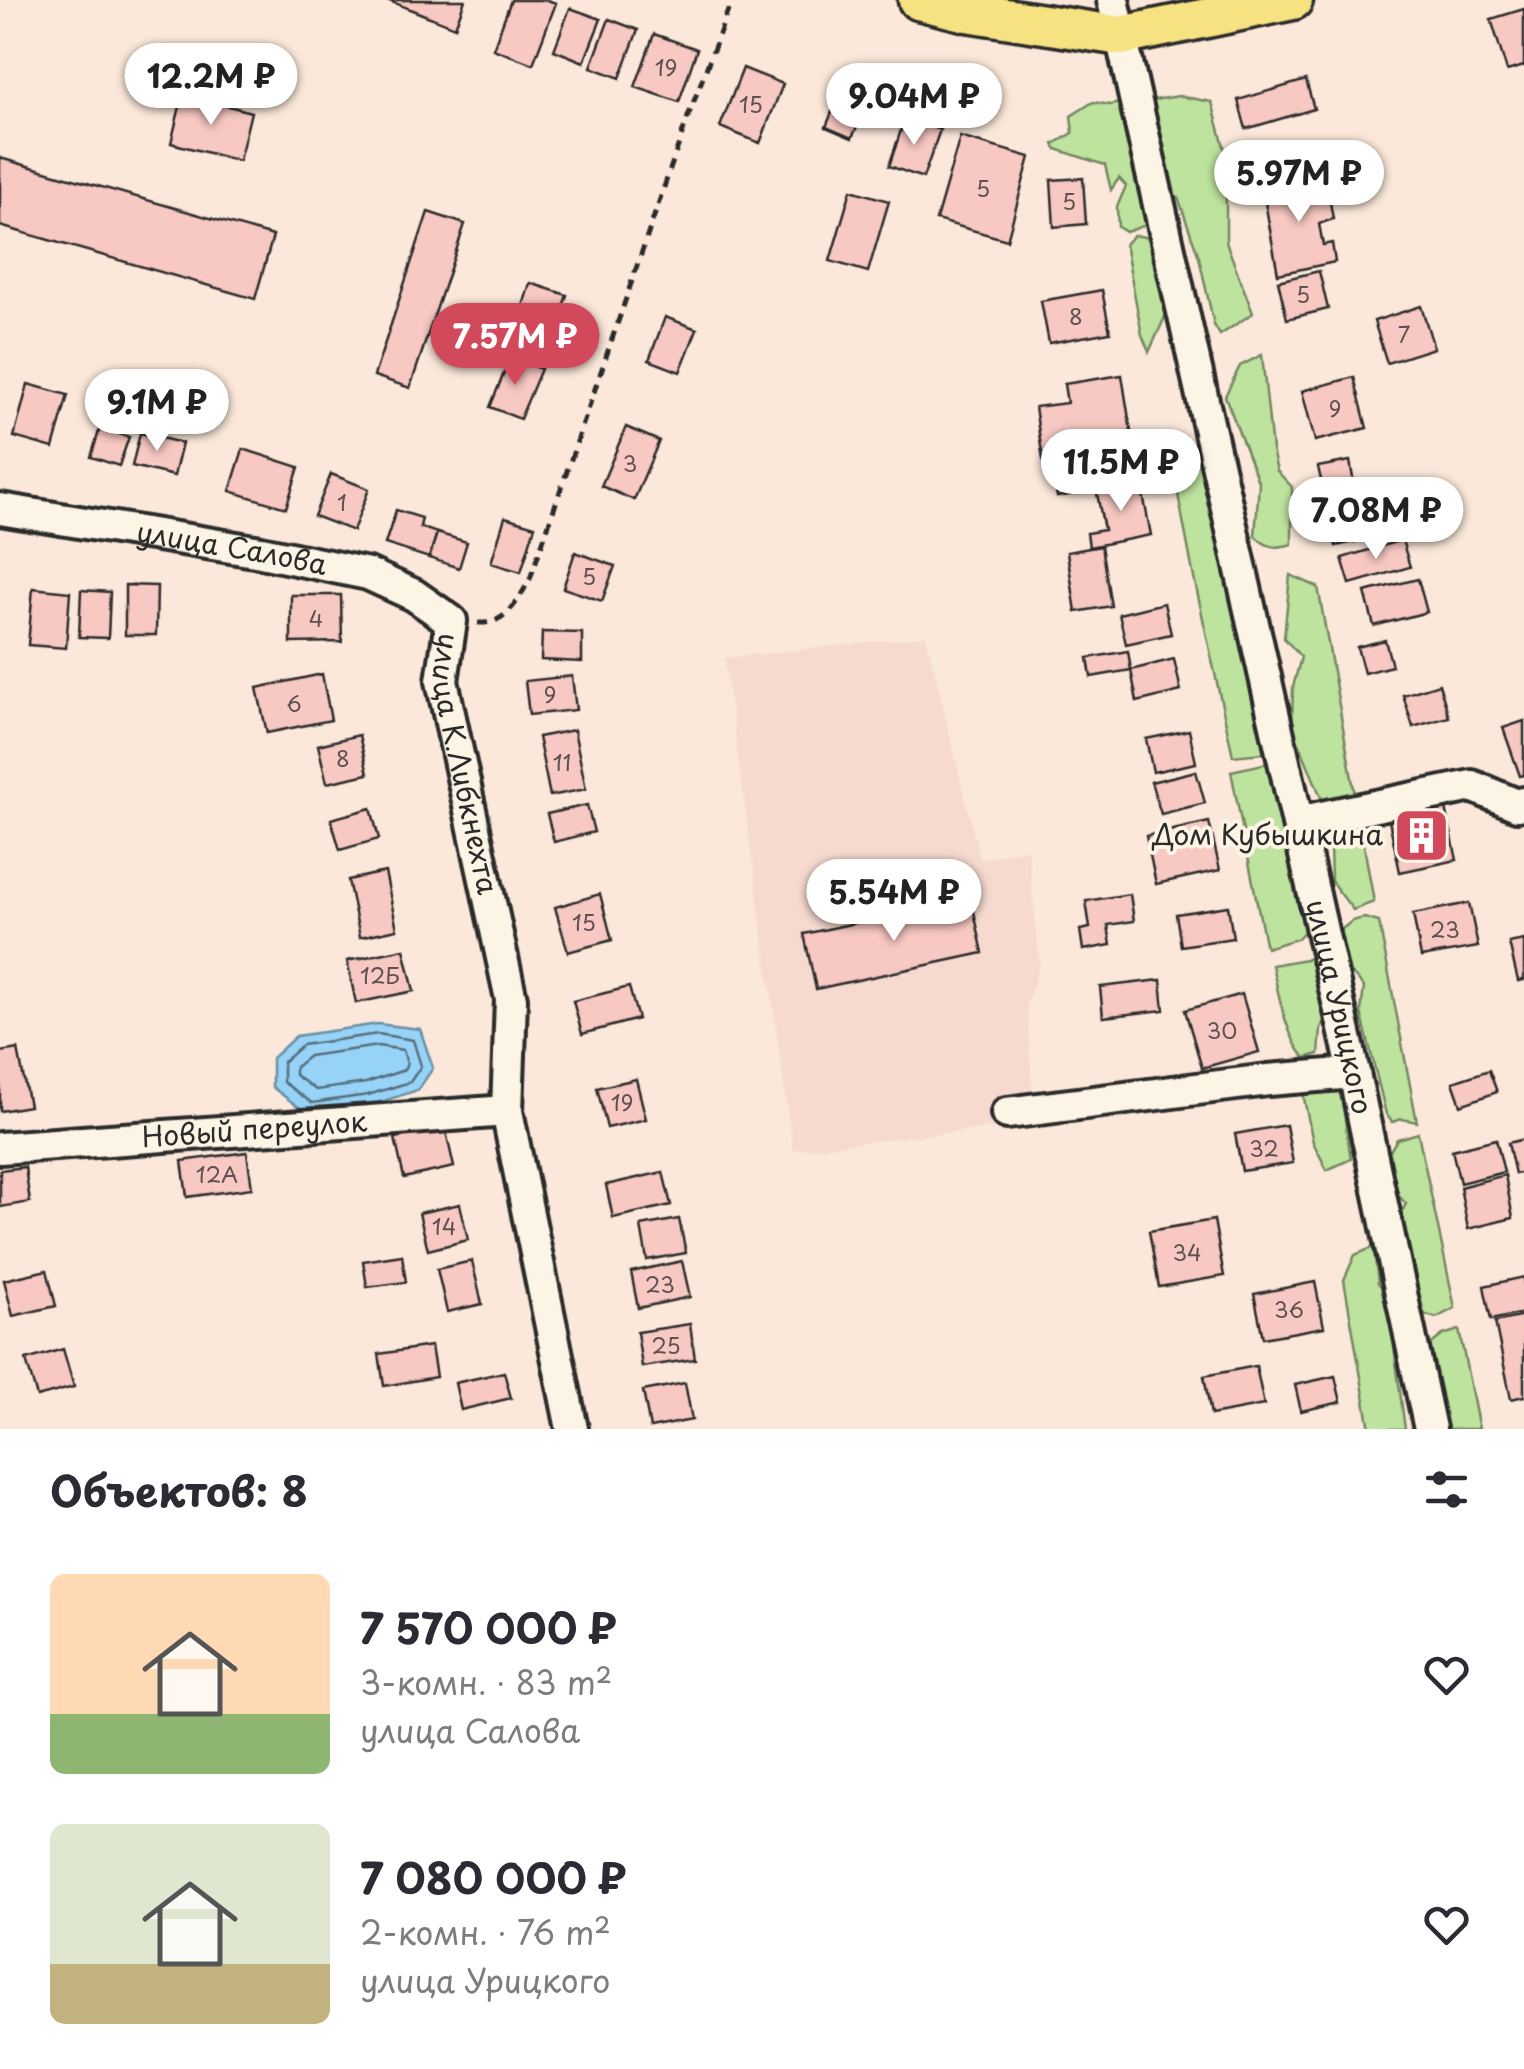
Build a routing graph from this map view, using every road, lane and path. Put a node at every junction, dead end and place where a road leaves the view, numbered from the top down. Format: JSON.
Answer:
{"nodes":[{"id":1,"x":732,"y":0,"type":"edge"},
{"id":2,"x":918,"y":0,"type":"edge"},
{"id":3,"x":1293,"y":0,"type":"edge"},
{"id":4,"x":1117,"y":18,"type":"edge"},
{"id":5,"x":0,"y":509,"type":"edge"},
{"id":6,"x":451,"y":621,"type":"junction"},
{"id":7,"x":1524,"y":803,"type":"edge"},
{"id":8,"x":1298,"y":822,"type":"junction"},
{"id":9,"x":1354,"y":1073,"type":"junction"},
{"id":10,"x":506,"y":1111,"type":"junction"},
{"id":11,"x":1007,"y":1113,"type":"dead end"},
{"id":12,"x":0,"y":1148,"type":"edge"},
{"id":13,"x":572,"y":1429,"type":"edge"},
{"id":14,"x":1430,"y":1429,"type":"edge"}],
"edges":[{"from":1,"to":6,"type":"path","name":"улица К.Либкнехта"},
{"from":2,"to":4,"type":"main road"},
{"from":3,"to":4,"type":"main road"},
{"from":4,"to":8,"type":"street","name":"улица Урицкого"},
{"from":5,"to":6,"type":"street","name":"улица Салова"},
{"from":6,"to":10,"type":"street","name":"улица К.Либкнехта"},
{"from":7,"to":8,"type":"street"},
{"from":8,"to":9,"type":"street","name":"улица Урицкого"},
{"from":9,"to":11,"type":"street"},
{"from":9,"to":14,"type":"street","name":"улица Урицкого"},
{"from":10,"to":12,"type":"street","name":"Новый переулок"},
{"from":10,"to":13,"type":"street","name":"улица К.Либкнехта"}]}
